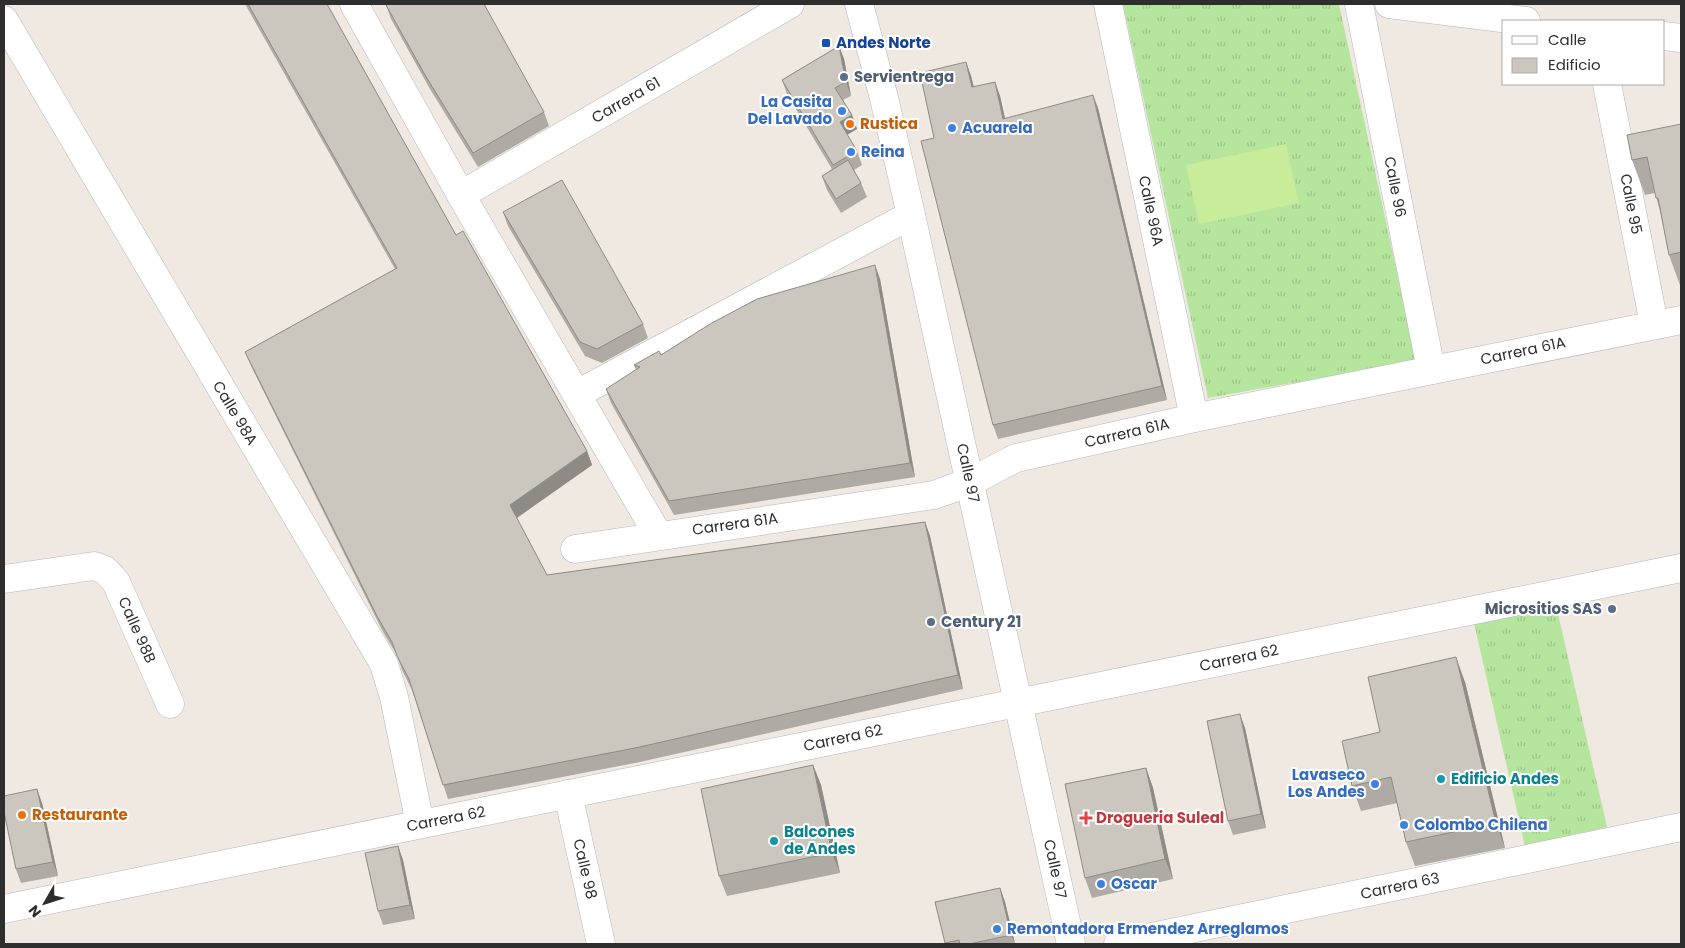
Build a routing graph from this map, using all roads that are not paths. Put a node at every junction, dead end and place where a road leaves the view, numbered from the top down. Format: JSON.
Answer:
{"nodes":[{"id":1,"x":354,"y":4,"type":"edge"},
{"id":2,"x":790,"y":4,"type":"edge"},
{"id":3,"x":860,"y":4,"type":"edge"},
{"id":4,"x":1108,"y":4,"type":"edge"},
{"id":5,"x":1359,"y":4,"type":"edge"},
{"id":6,"x":1389,"y":4,"type":"edge"},
{"id":7,"x":4,"y":20,"type":"edge"},
{"id":8,"x":1518,"y":20,"type":"edge"},
{"id":9,"x":1665,"y":36,"type":"edge"},
{"id":10,"x":1681,"y":38,"type":"edge"},
{"id":11,"x":1607,"y":85,"type":"edge"},
{"id":12,"x":461,"y":195,"type":"junction"},
{"id":13,"x":912,"y":215,"type":"junction"},
{"id":14,"x":1681,"y":320,"type":"edge"},
{"id":15,"x":1654,"y":324,"type":"junction"},
{"id":16,"x":1431,"y":370,"type":"junction"},
{"id":17,"x":577,"y":394,"type":"junction"},
{"id":18,"x":1194,"y":418,"type":"junction"},
{"id":19,"x":970,"y":482,"type":"junction"},
{"id":20,"x":658,"y":535,"type":"junction"},
{"id":21,"x":575,"y":549,"type":"dead end"},
{"id":22,"x":1681,"y":568,"type":"edge"},
{"id":23,"x":4,"y":579,"type":"edge"},
{"id":24,"x":1018,"y":703,"type":"junction"},
{"id":25,"x":170,"y":704,"type":"dead end"},
{"id":26,"x":568,"y":794,"type":"junction"},
{"id":27,"x":420,"y":824,"type":"junction"},
{"id":28,"x":1681,"y":827,"type":"edge"},
{"id":29,"x":4,"y":909,"type":"edge"},
{"id":30,"x":601,"y":944,"type":"edge"},
{"id":31,"x":1071,"y":944,"type":"edge"},
{"id":32,"x":1118,"y":944,"type":"edge"}],
"edges":[{"from":1,"to":12,"type":"street"},
{"from":2,"to":12,"type":"street","name":"Carrera 61"},
{"from":3,"to":13,"type":"street","name":"Calle 97"},
{"from":4,"to":18,"type":"street","name":"Calle 96A"},
{"from":5,"to":16,"type":"street","name":"Calle 96"},
{"from":6,"to":8,"type":"street"},
{"from":7,"to":27,"type":"street","name":"Calle 98A"},
{"from":9,"to":10,"type":"street"},
{"from":11,"to":15,"type":"street","name":"Calle 95"},
{"from":12,"to":17,"type":"street"},
{"from":13,"to":17,"type":"street"},
{"from":13,"to":19,"type":"street","name":"Calle 97"},
{"from":14,"to":15,"type":"street","name":"Carrera 61A"},
{"from":15,"to":16,"type":"street","name":"Carrera 61A"},
{"from":16,"to":18,"type":"street","name":"Carrera 61A"},
{"from":17,"to":20,"type":"street"},
{"from":18,"to":19,"type":"street","name":"Carrera 61A"},
{"from":19,"to":20,"type":"street","name":"Carrera 61A"},
{"from":19,"to":24,"type":"street","name":"Calle 97"},
{"from":20,"to":21,"type":"street","name":"Carrera 61A"},
{"from":22,"to":24,"type":"street","name":"Carrera 62"},
{"from":23,"to":25,"type":"street","name":"Calle 98B"},
{"from":24,"to":26,"type":"street","name":"Carrera 62"},
{"from":24,"to":31,"type":"street","name":"Calle 97"},
{"from":26,"to":27,"type":"street","name":"Carrera 62"},
{"from":26,"to":30,"type":"street","name":"Calle 98"},
{"from":27,"to":29,"type":"street","name":"Carrera 62"},
{"from":28,"to":32,"type":"street","name":"Carrera 63"}]}
